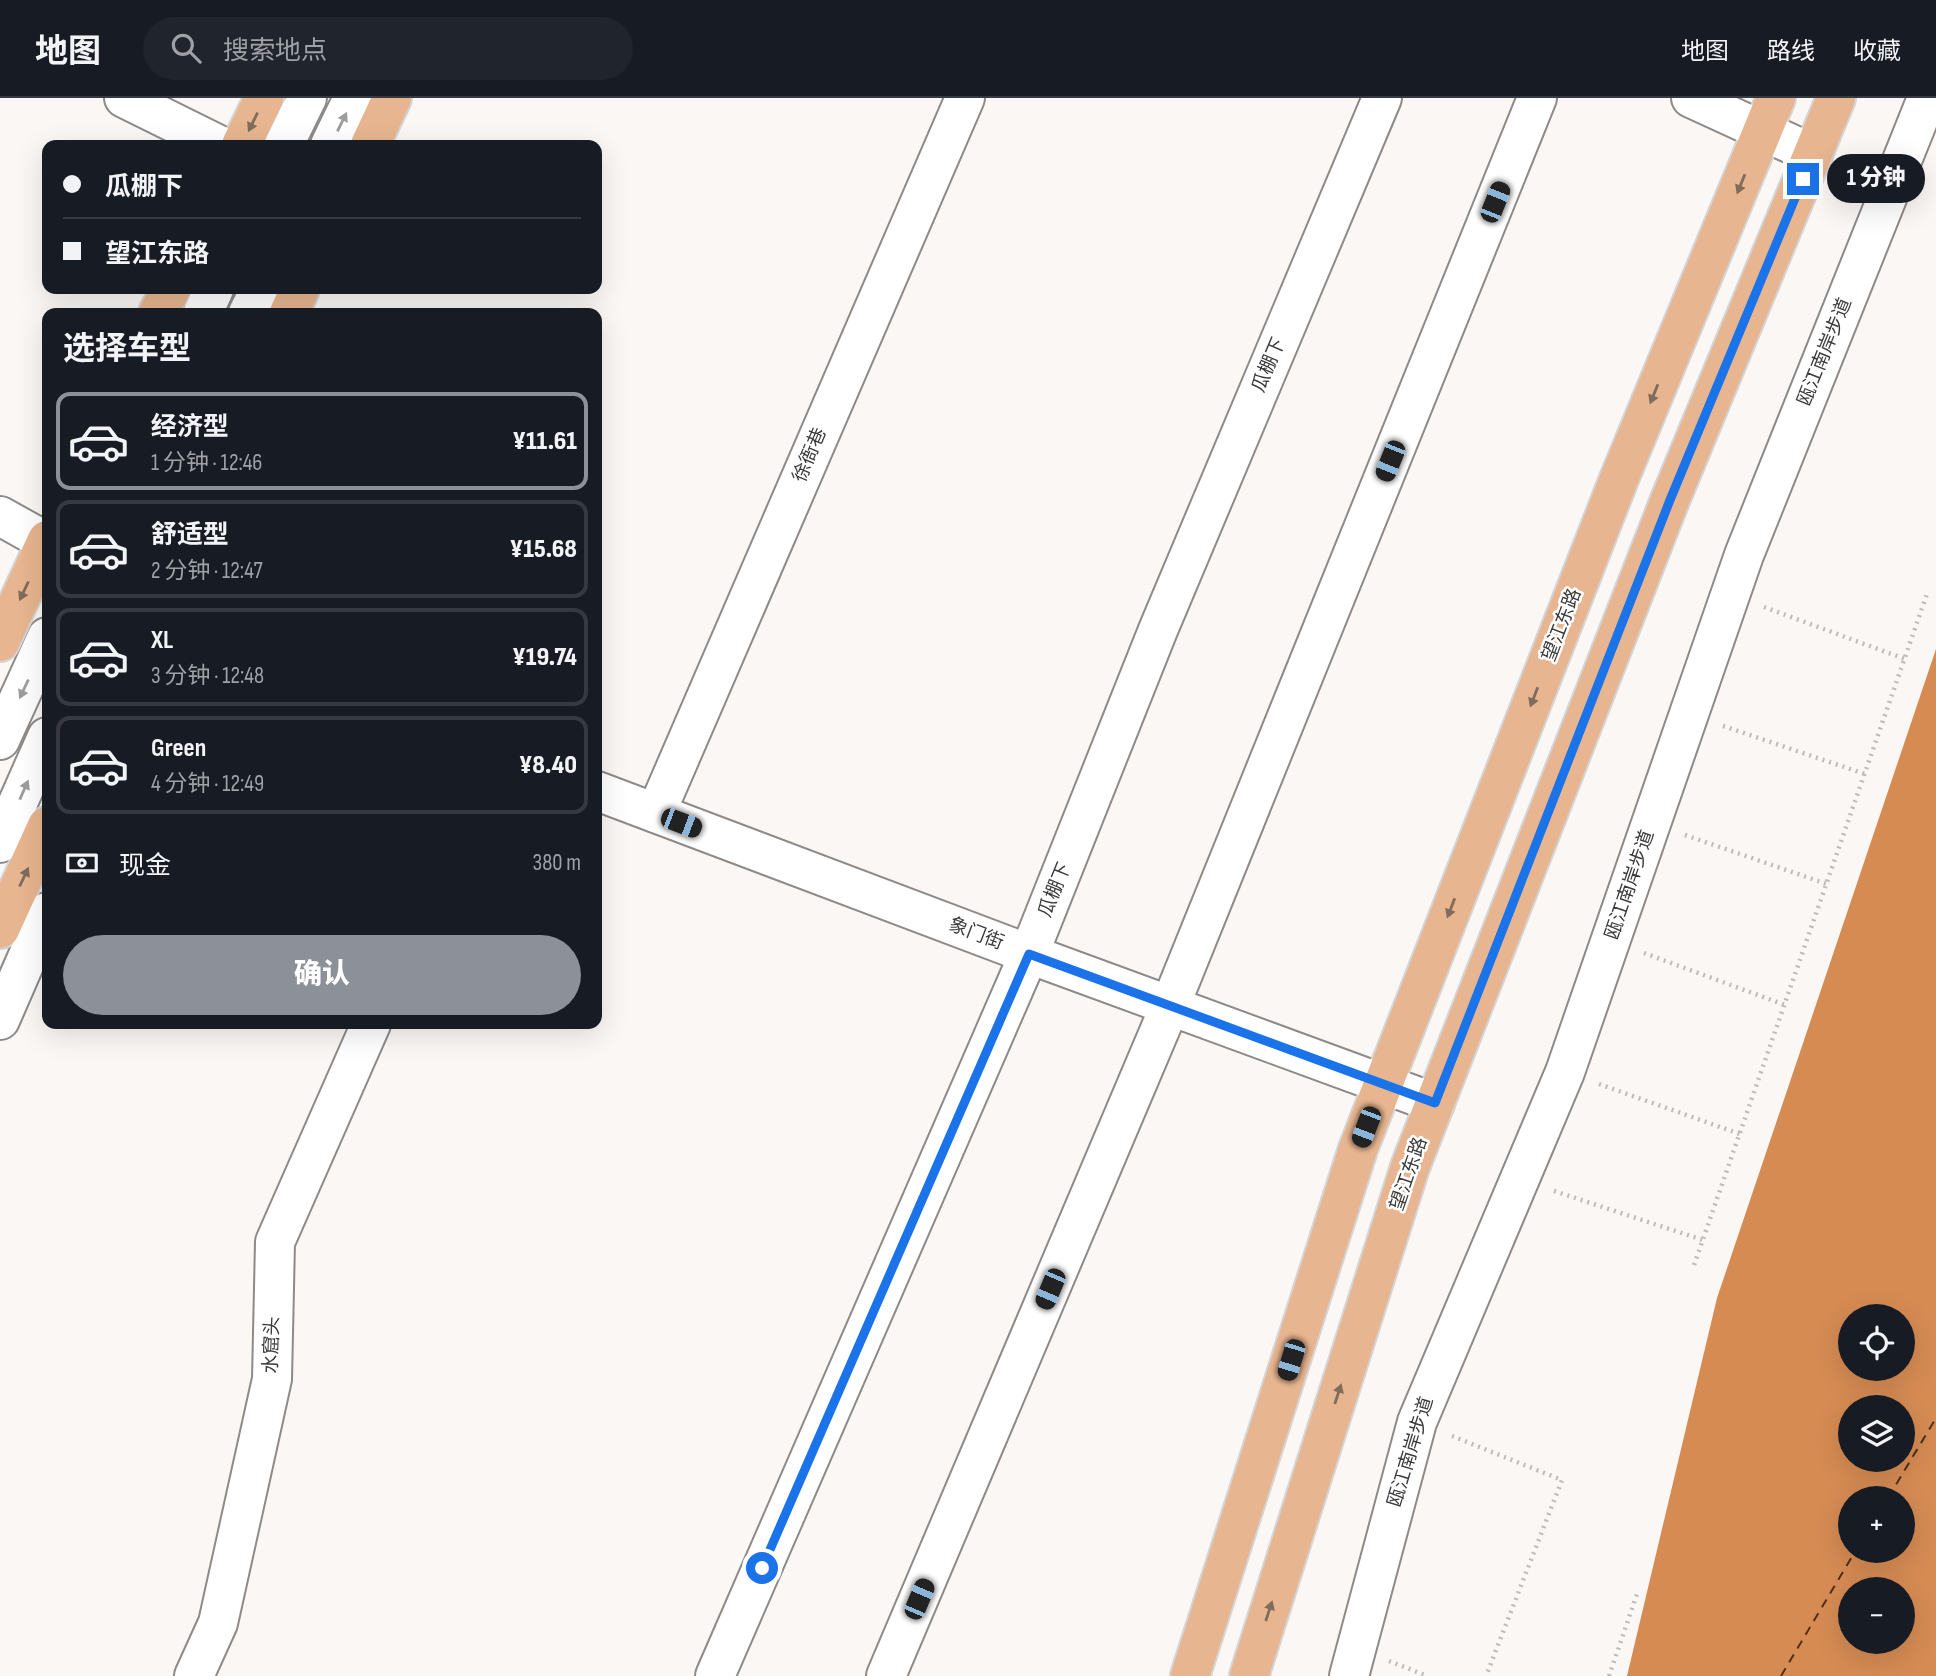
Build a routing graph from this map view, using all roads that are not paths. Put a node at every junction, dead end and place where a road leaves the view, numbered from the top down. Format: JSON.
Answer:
{"nodes":[{"id":1,"x":124,"y":98,"type":"edge"},
{"id":2,"x":264,"y":98,"type":"edge"},
{"id":3,"x":307,"y":98,"type":"edge"},
{"id":4,"x":353,"y":98,"type":"edge"},
{"id":5,"x":392,"y":98,"type":"edge"},
{"id":6,"x":965,"y":98,"type":"edge"},
{"id":7,"x":1382,"y":98,"type":"edge"},
{"id":8,"x":1536,"y":98,"type":"edge"},
{"id":9,"x":1691,"y":98,"type":"edge"},
{"id":10,"x":1836,"y":98,"type":"edge"},
{"id":11,"x":1927,"y":98,"type":"edge"},
{"id":12,"x":1770,"y":114,"type":"edge"},
{"id":13,"x":209,"y":140,"type":"edge"},
{"id":14,"x":243,"y":140,"type":"edge"},
{"id":15,"x":286,"y":140,"type":"edge"},
{"id":16,"x":332,"y":140,"type":"edge"},
{"id":17,"x":372,"y":140,"type":"edge"},
{"id":18,"x":1813,"y":154,"type":"junction"},
{"id":19,"x":0,"y":516,"type":"edge"},
{"id":20,"x":42,"y":538,"type":"edge"},
{"id":21,"x":42,"y":552,"type":"edge"},
{"id":22,"x":0,"y":642,"type":"edge"},
{"id":23,"x":42,"y":648,"type":"edge"},
{"id":24,"x":0,"y":740,"type":"edge"},
{"id":25,"x":42,"y":748,"type":"edge"},
{"id":26,"x":602,"y":793,"type":"edge"},
{"id":27,"x":656,"y":813,"type":"junction"},
{"id":28,"x":42,"y":837,"type":"edge"},
{"id":29,"x":0,"y":843,"type":"edge"},
{"id":30,"x":42,"y":923,"type":"edge"},
{"id":31,"x":0,"y":929,"type":"edge"},
{"id":32,"x":1029,"y":954,"type":"junction"},
{"id":33,"x":1170,"y":1006,"type":"junction"},
{"id":34,"x":0,"y":1020,"type":"edge"},
{"id":35,"x":369,"y":1029,"type":"edge"},
{"id":36,"x":1383,"y":1083,"type":"junction"},
{"id":37,"x":1435,"y":1103,"type":"junction"},
{"id":38,"x":194,"y":1676,"type":"edge"},
{"id":39,"x":715,"y":1676,"type":"edge"},
{"id":40,"x":886,"y":1676,"type":"edge"},
{"id":41,"x":1191,"y":1676,"type":"edge"},
{"id":42,"x":1249,"y":1676,"type":"edge"},
{"id":43,"x":1349,"y":1676,"type":"edge"}],
"edges":[{"from":1,"to":13,"type":"street"},
{"from":2,"to":14,"type":"main road","one_way":true},
{"from":3,"to":15,"type":"street"},
{"from":16,"to":4,"type":"street","one_way":true},
{"from":5,"to":17,"type":"main road"},
{"from":6,"to":27,"type":"street","name":"徐衙巷"},
{"from":7,"to":32,"type":"street","name":"瓜棚下"},
{"from":8,"to":33,"type":"street"},
{"from":9,"to":12,"type":"street"},
{"from":10,"to":18,"type":"main road","name":"望江东路"},
{"from":11,"to":43,"type":"street","name":"瓯江南岸步道"},
{"from":12,"to":18,"type":"street"},
{"from":12,"to":36,"type":"main road","name":"望江东路","one_way":true},
{"from":18,"to":37,"type":"main road","name":"望江东路"},
{"from":19,"to":20,"type":"street"},
{"from":21,"to":22,"type":"main road","one_way":true},
{"from":23,"to":24,"type":"street","one_way":true},
{"from":29,"to":25,"type":"street","one_way":true},
{"from":26,"to":27,"type":"street","name":"象门街"},
{"from":27,"to":32,"type":"street","name":"象门街"},
{"from":31,"to":28,"type":"main road","one_way":true},
{"from":30,"to":34,"type":"street"},
{"from":32,"to":33,"type":"street","name":"象门街"},
{"from":32,"to":39,"type":"street","name":"瓜棚下"},
{"from":33,"to":36,"type":"street","name":"象门街"},
{"from":33,"to":40,"type":"street"},
{"from":35,"to":38,"type":"street","name":"水窟头"},
{"from":36,"to":37,"type":"street","name":"象门街"},
{"from":36,"to":41,"type":"main road","name":"望江东路"},
{"from":42,"to":37,"type":"main road","name":"望江东路","one_way":true}]}
